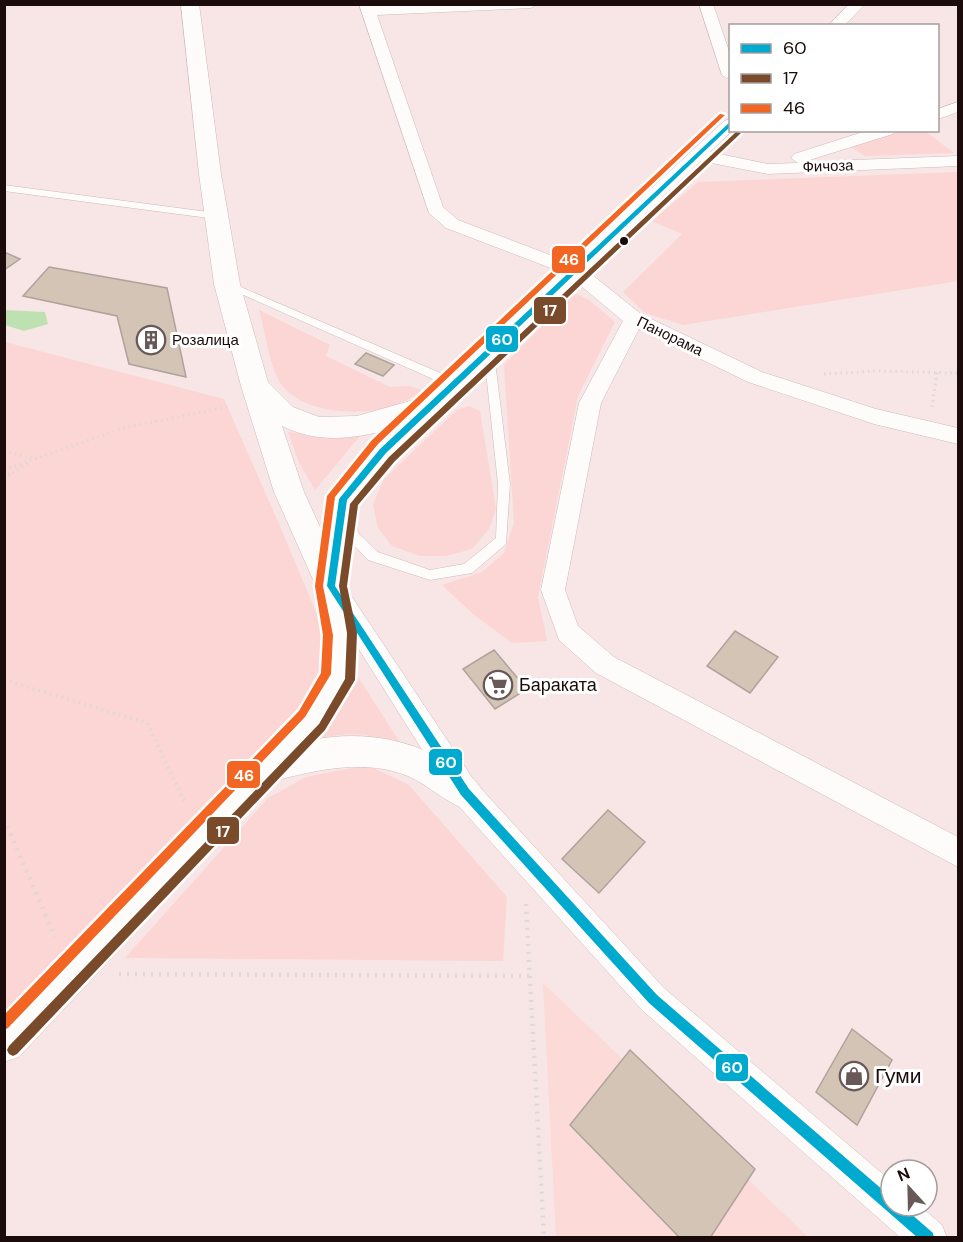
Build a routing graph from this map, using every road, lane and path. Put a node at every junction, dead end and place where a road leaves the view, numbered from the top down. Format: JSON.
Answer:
{"nodes":[{"id":1,"x":190,"y":4,"type":"edge"},
{"id":2,"x":531,"y":4,"type":"edge"},
{"id":3,"x":706,"y":4,"type":"edge"},
{"id":4,"x":858,"y":4,"type":"edge"},
{"id":5,"x":367,"y":8,"type":"edge"},
{"id":6,"x":837,"y":24,"type":"edge"},
{"id":7,"x":729,"y":72,"type":"edge"},
{"id":8,"x":958,"y":107,"type":"edge"},
{"id":9,"x":939,"y":114,"type":"edge"},
{"id":10,"x":729,"y":125,"type":"edge"},
{"id":11,"x":881,"y":132,"type":"edge"},
{"id":12,"x":698,"y":155,"type":"junction"},
{"id":13,"x":958,"y":160,"type":"edge"},
{"id":14,"x":768,"y":169,"type":"junction"},
{"id":15,"x":4,"y":188,"type":"edge"},
{"id":16,"x":216,"y":216,"type":"junction"},
{"id":17,"x":575,"y":271,"type":"junction"},
{"id":18,"x":227,"y":284,"type":"junction"},
{"id":19,"x":634,"y":319,"type":"junction"},
{"id":20,"x":489,"y":353,"type":"junction"},
{"id":21,"x":937,"y":372,"type":"junction"},
{"id":22,"x":958,"y":373,"type":"edge"},
{"id":23,"x":822,"y":374,"type":"dead end"},
{"id":24,"x":455,"y":384,"type":"junction"},
{"id":25,"x":259,"y":399,"type":"junction"},
{"id":26,"x":431,"y":405,"type":"junction"},
{"id":27,"x":928,"y":428,"type":"junction"},
{"id":28,"x":958,"y":436,"type":"edge"},
{"id":29,"x":4,"y":451,"type":"edge"},
{"id":30,"x":36,"y":459,"type":"junction"},
{"id":31,"x":4,"y":470,"type":"edge"},
{"id":32,"x":4,"y":478,"type":"edge"},
{"id":33,"x":343,"y":499,"type":"junction"},
{"id":34,"x":331,"y":586,"type":"junction"},
{"id":35,"x":4,"y":680,"type":"edge"},
{"id":36,"x":266,"y":767,"type":"junction"},
{"id":37,"x":465,"y":792,"type":"junction"},
{"id":38,"x":4,"y":819,"type":"edge"},
{"id":39,"x":201,"y":835,"type":"junction"},
{"id":40,"x":958,"y":853,"type":"edge"},
{"id":41,"x":523,"y":856,"type":"junction"},
{"id":42,"x":70,"y":974,"type":"junction"},
{"id":43,"x":530,"y":976,"type":"junction"},
{"id":44,"x":4,"y":1042,"type":"edge"},
{"id":45,"x":544,"y":1238,"type":"edge"},
{"id":46,"x":929,"y":1238,"type":"edge"}],
"edges":[{"from":1,"to":16,"type":"main road"},
{"from":2,"to":5,"type":"street"},
{"from":3,"to":7,"type":"street"},
{"from":4,"to":6,"type":"street"},
{"from":5,"to":17,"type":"street","name":"Панорама"},
{"from":8,"to":9,"type":"street"},
{"from":10,"to":12,"type":"street"},
{"from":11,"to":14,"type":"street"},
{"from":12,"to":14,"type":"street","name":"Фичоза"},
{"from":12,"to":17,"type":"street"},
{"from":13,"to":14,"type":"street","name":"Фичоза"},
{"from":15,"to":16,"type":"lane"},
{"from":16,"to":18,"type":"main road"},
{"from":17,"to":19,"type":"street","name":"Панорама"},
{"from":17,"to":20,"type":"street"},
{"from":18,"to":24,"type":"lane"},
{"from":18,"to":25,"type":"main road"},
{"from":19,"to":27,"type":"street","name":"Панорама"},
{"from":19,"to":40,"type":"street"},
{"from":20,"to":24,"type":"street"},
{"from":20,"to":33,"type":"lane"},
{"from":21,"to":22,"type":"path"},
{"from":21,"to":23,"type":"path"},
{"from":21,"to":27,"type":"path"},
{"from":24,"to":26,"type":"street"},
{"from":25,"to":26,"type":"main road"},
{"from":25,"to":30,"type":"path"},
{"from":25,"to":34,"type":"main road"},
{"from":26,"to":33,"type":"street"},
{"from":27,"to":28,"type":"street","name":"Панорама"},
{"from":29,"to":30,"type":"path"},
{"from":30,"to":31,"type":"path"},
{"from":30,"to":32,"type":"path"},
{"from":33,"to":34,"type":"street"},
{"from":34,"to":36,"type":"street"},
{"from":34,"to":37,"type":"street"},
{"from":35,"to":39,"type":"path"},
{"from":36,"to":37,"type":"street"},
{"from":36,"to":39,"type":"street"},
{"from":37,"to":41,"type":"street"},
{"from":38,"to":42,"type":"path"},
{"from":39,"to":42,"type":"street"},
{"from":41,"to":43,"type":"path"},
{"from":41,"to":46,"type":"street"},
{"from":42,"to":43,"type":"path"},
{"from":42,"to":44,"type":"street"},
{"from":43,"to":45,"type":"path"}]}
